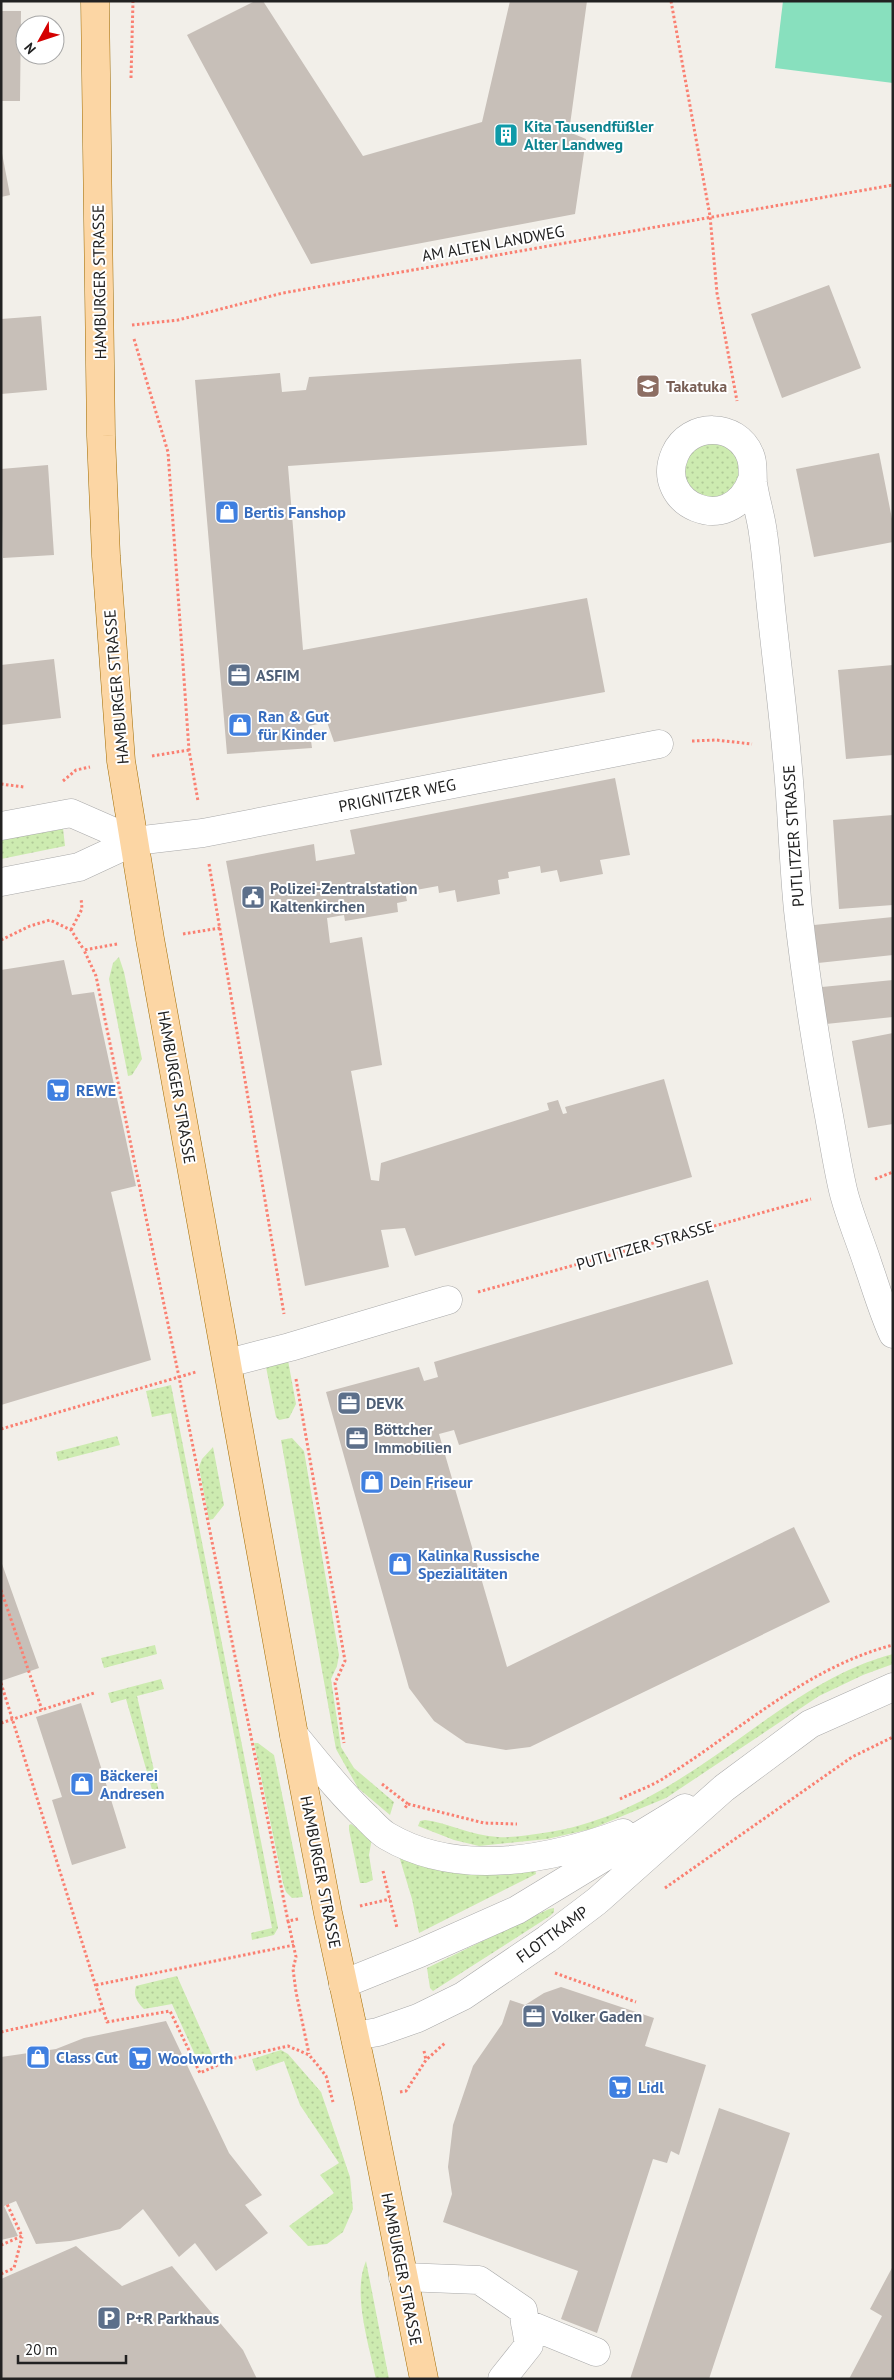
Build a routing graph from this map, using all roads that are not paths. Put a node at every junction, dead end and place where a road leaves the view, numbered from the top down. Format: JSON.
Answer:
{"nodes":[{"id":1,"x":95,"y":1,"type":"edge"},
{"id":2,"x":752,"y":480,"type":"junction"},
{"id":3,"x":658,"y":744,"type":"road end"},
{"id":4,"x":1,"y":826,"type":"edge"},
{"id":5,"x":135,"y":841,"type":"junction"},
{"id":6,"x":1,"y":882,"type":"edge"},
{"id":7,"x":448,"y":1300,"type":"road end"},
{"id":8,"x":893,"y":1334,"type":"edge"},
{"id":9,"x":228,"y":1363,"type":"junction"},
{"id":10,"x":893,"y":1687,"type":"edge"},
{"id":11,"x":294,"y":1735,"type":"junction"},
{"id":12,"x":724,"y":1788,"type":"junction"},
{"id":13,"x":666,"y":1817,"type":"junction"},
{"id":14,"x":343,"y":1984,"type":"junction"},
{"id":15,"x":355,"y":2036,"type":"junction"},
{"id":16,"x":403,"y":2277,"type":"junction"},
{"id":17,"x":525,"y":2323,"type":"junction"},
{"id":18,"x":596,"y":2352,"type":"dead end"},
{"id":19,"x":424,"y":2379,"type":"edge"},
{"id":20,"x":502,"y":2379,"type":"edge"}],
"edges":[{"from":1,"to":5,"type":"main road","name":"HAMBURGER STRASSE"},
{"from":2,"to":2,"type":"street","name":"PUTLITZER STRASSE"},
{"from":2,"to":8,"type":"street","name":"PUTLITZER STRASSE"},
{"from":3,"to":5,"type":"street","name":"PRIGNITZER WEG"},
{"from":4,"to":5,"type":"street"},
{"from":5,"to":6,"type":"street"},
{"from":5,"to":9,"type":"main road","name":"HAMBURGER STRASSE"},
{"from":7,"to":9,"type":"street"},
{"from":9,"to":11,"type":"main road","name":"HAMBURGER STRASSE"},
{"from":10,"to":12,"type":"street","name":"FLOTTKAMP"},
{"from":11,"to":13,"type":"street"},
{"from":11,"to":14,"type":"main road","name":"HAMBURGER STRASSE"},
{"from":12,"to":13,"type":"street","name":"FLOTTKAMP"},
{"from":12,"to":15,"type":"street","name":"FLOTTKAMP"},
{"from":13,"to":14,"type":"street","name":"FLOTTKAMP"},
{"from":14,"to":15,"type":"main road","name":"HAMBURGER STRASSE"},
{"from":15,"to":16,"type":"main road","name":"HAMBURGER STRASSE"},
{"from":16,"to":17,"type":"street"},
{"from":16,"to":19,"type":"main road","name":"HAMBURGER STRASSE"},
{"from":17,"to":18,"type":"street"},
{"from":17,"to":20,"type":"street"}]}
